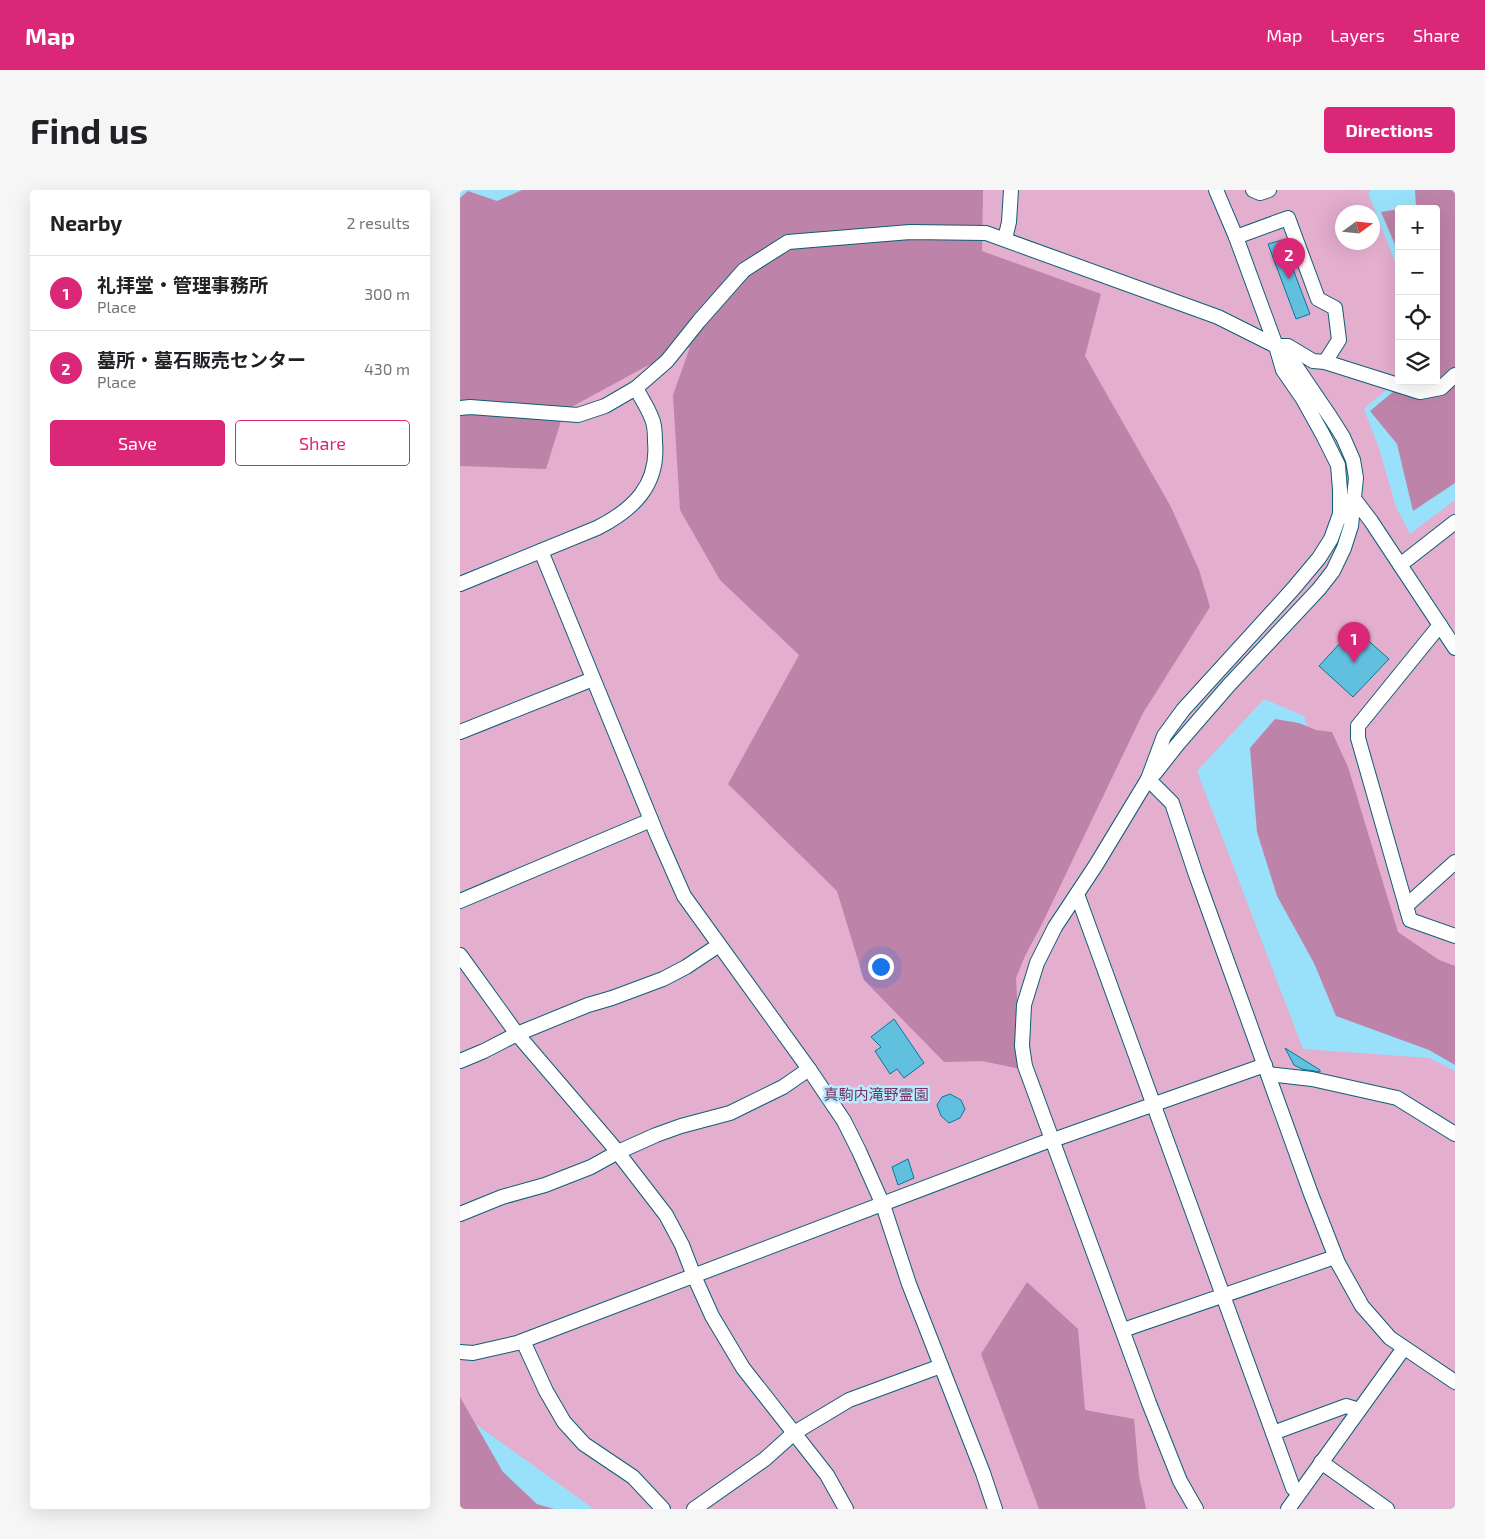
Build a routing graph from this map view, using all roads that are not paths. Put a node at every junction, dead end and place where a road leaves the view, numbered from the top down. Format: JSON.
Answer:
{"nodes":[{"id":1,"x":1011,"y":190,"type":"edge"},
{"id":2,"x":1216,"y":190,"type":"edge"},
{"id":3,"x":1253,"y":190,"type":"edge"},
{"id":4,"x":1270,"y":190,"type":"edge"},
{"id":5,"x":1236,"y":237,"type":"junction"},
{"id":6,"x":1005,"y":239,"type":"junction"},
{"id":7,"x":1276,"y":346,"type":"junction"},
{"id":8,"x":1325,"y":362,"type":"junction"},
{"id":9,"x":1455,"y":375,"type":"edge"},
{"id":10,"x":636,"y":388,"type":"junction"},
{"id":11,"x":460,"y":408,"type":"edge"},
{"id":12,"x":1340,"y":500,"type":"junction"},
{"id":13,"x":1355,"y":500,"type":"junction"},
{"id":14,"x":1455,"y":522,"type":"edge"},
{"id":15,"x":541,"y":551,"type":"junction"},
{"id":16,"x":1400,"y":565,"type":"junction"},
{"id":17,"x":460,"y":584,"type":"edge"},
{"id":18,"x":1440,"y":625,"type":"junction"},
{"id":19,"x":1455,"y":648,"type":"edge"},
{"id":20,"x":593,"y":679,"type":"junction"},
{"id":21,"x":460,"y":732,"type":"edge"},
{"id":22,"x":1148,"y":779,"type":"junction"},
{"id":23,"x":651,"y":820,"type":"junction"},
{"id":24,"x":1455,"y":862,"type":"edge"},
{"id":25,"x":1077,"y":894,"type":"junction"},
{"id":26,"x":460,"y":901,"type":"edge"},
{"id":27,"x":1406,"y":906,"type":"junction"},
{"id":28,"x":1455,"y":936,"type":"edge"},
{"id":29,"x":719,"y":945,"type":"junction"},
{"id":30,"x":460,"y":955,"type":"edge"},
{"id":31,"x":517,"y":1034,"type":"junction"},
{"id":32,"x":460,"y":1061,"type":"edge"},
{"id":33,"x":809,"y":1068,"type":"junction"},
{"id":34,"x":1266,"y":1070,"type":"junction"},
{"id":35,"x":1153,"y":1105,"type":"junction"},
{"id":36,"x":1455,"y":1134,"type":"edge"},
{"id":37,"x":1053,"y":1140,"type":"junction"},
{"id":38,"x":618,"y":1152,"type":"junction"},
{"id":39,"x":883,"y":1205,"type":"junction"},
{"id":40,"x":460,"y":1214,"type":"edge"},
{"id":41,"x":1335,"y":1257,"type":"junction"},
{"id":42,"x":694,"y":1276,"type":"junction"},
{"id":43,"x":1222,"y":1296,"type":"junction"},
{"id":44,"x":1123,"y":1330,"type":"junction"},
{"id":45,"x":524,"y":1341,"type":"junction"},
{"id":46,"x":1404,"y":1348,"type":"junction"},
{"id":47,"x":460,"y":1352,"type":"edge"},
{"id":48,"x":941,"y":1366,"type":"junction"},
{"id":49,"x":1455,"y":1382,"type":"edge"},
{"id":50,"x":1359,"y":1410,"type":"junction"},
{"id":51,"x":794,"y":1433,"type":"junction"},
{"id":52,"x":1273,"y":1433,"type":"junction"},
{"id":53,"x":1321,"y":1462,"type":"junction"},
{"id":54,"x":1299,"y":1493,"type":"junction"},
{"id":55,"x":663,"y":1509,"type":"edge"},
{"id":56,"x":694,"y":1509,"type":"edge"},
{"id":57,"x":846,"y":1509,"type":"edge"},
{"id":58,"x":995,"y":1509,"type":"edge"},
{"id":59,"x":1196,"y":1509,"type":"edge"},
{"id":60,"x":1288,"y":1509,"type":"edge"},
{"id":61,"x":1387,"y":1509,"type":"edge"}],
"edges":[{"from":1,"to":6,"type":"street"},
{"from":2,"to":5,"type":"street"},
{"from":3,"to":4,"type":"street"},
{"from":5,"to":7,"type":"street"},
{"from":5,"to":8,"type":"street"},
{"from":6,"to":7,"type":"street"},
{"from":6,"to":10,"type":"street"},
{"from":7,"to":8,"type":"street"},
{"from":7,"to":12,"type":"street"},
{"from":7,"to":13,"type":"street"},
{"from":8,"to":9,"type":"street"},
{"from":10,"to":11,"type":"street"},
{"from":10,"to":15,"type":"street"},
{"from":12,"to":13,"type":"street"},
{"from":12,"to":22,"type":"street"},
{"from":13,"to":16,"type":"street"},
{"from":13,"to":22,"type":"street"},
{"from":14,"to":16,"type":"street"},
{"from":15,"to":17,"type":"street"},
{"from":15,"to":20,"type":"street"},
{"from":16,"to":18,"type":"street"},
{"from":18,"to":19,"type":"street"},
{"from":18,"to":27,"type":"street"},
{"from":20,"to":21,"type":"street"},
{"from":20,"to":23,"type":"street"},
{"from":22,"to":25,"type":"street"},
{"from":22,"to":34,"type":"street"},
{"from":23,"to":26,"type":"street"},
{"from":23,"to":29,"type":"street"},
{"from":24,"to":27,"type":"street"},
{"from":25,"to":35,"type":"street"},
{"from":25,"to":37,"type":"street"},
{"from":27,"to":28,"type":"street"},
{"from":29,"to":31,"type":"street"},
{"from":29,"to":33,"type":"street"},
{"from":30,"to":31,"type":"street"},
{"from":31,"to":32,"type":"street"},
{"from":31,"to":38,"type":"street"},
{"from":33,"to":38,"type":"street"},
{"from":33,"to":39,"type":"street"},
{"from":34,"to":35,"type":"street"},
{"from":34,"to":36,"type":"street"},
{"from":34,"to":41,"type":"street"},
{"from":35,"to":37,"type":"street"},
{"from":35,"to":43,"type":"street"},
{"from":37,"to":39,"type":"street"},
{"from":37,"to":44,"type":"street"},
{"from":38,"to":40,"type":"street"},
{"from":38,"to":42,"type":"street"},
{"from":39,"to":42,"type":"street"},
{"from":39,"to":48,"type":"street"},
{"from":41,"to":43,"type":"street"},
{"from":41,"to":46,"type":"street"},
{"from":42,"to":45,"type":"street"},
{"from":42,"to":51,"type":"street"},
{"from":43,"to":44,"type":"street"},
{"from":43,"to":52,"type":"street"},
{"from":44,"to":59,"type":"street"},
{"from":45,"to":47,"type":"street"},
{"from":45,"to":55,"type":"street"},
{"from":46,"to":49,"type":"street"},
{"from":46,"to":50,"type":"street"},
{"from":48,"to":51,"type":"street"},
{"from":48,"to":58,"type":"street"},
{"from":50,"to":52,"type":"street"},
{"from":50,"to":53,"type":"street"},
{"from":51,"to":56,"type":"street"},
{"from":51,"to":57,"type":"street"},
{"from":52,"to":54,"type":"street"},
{"from":53,"to":54,"type":"street"},
{"from":53,"to":61,"type":"street"},
{"from":54,"to":60,"type":"street"}]}
